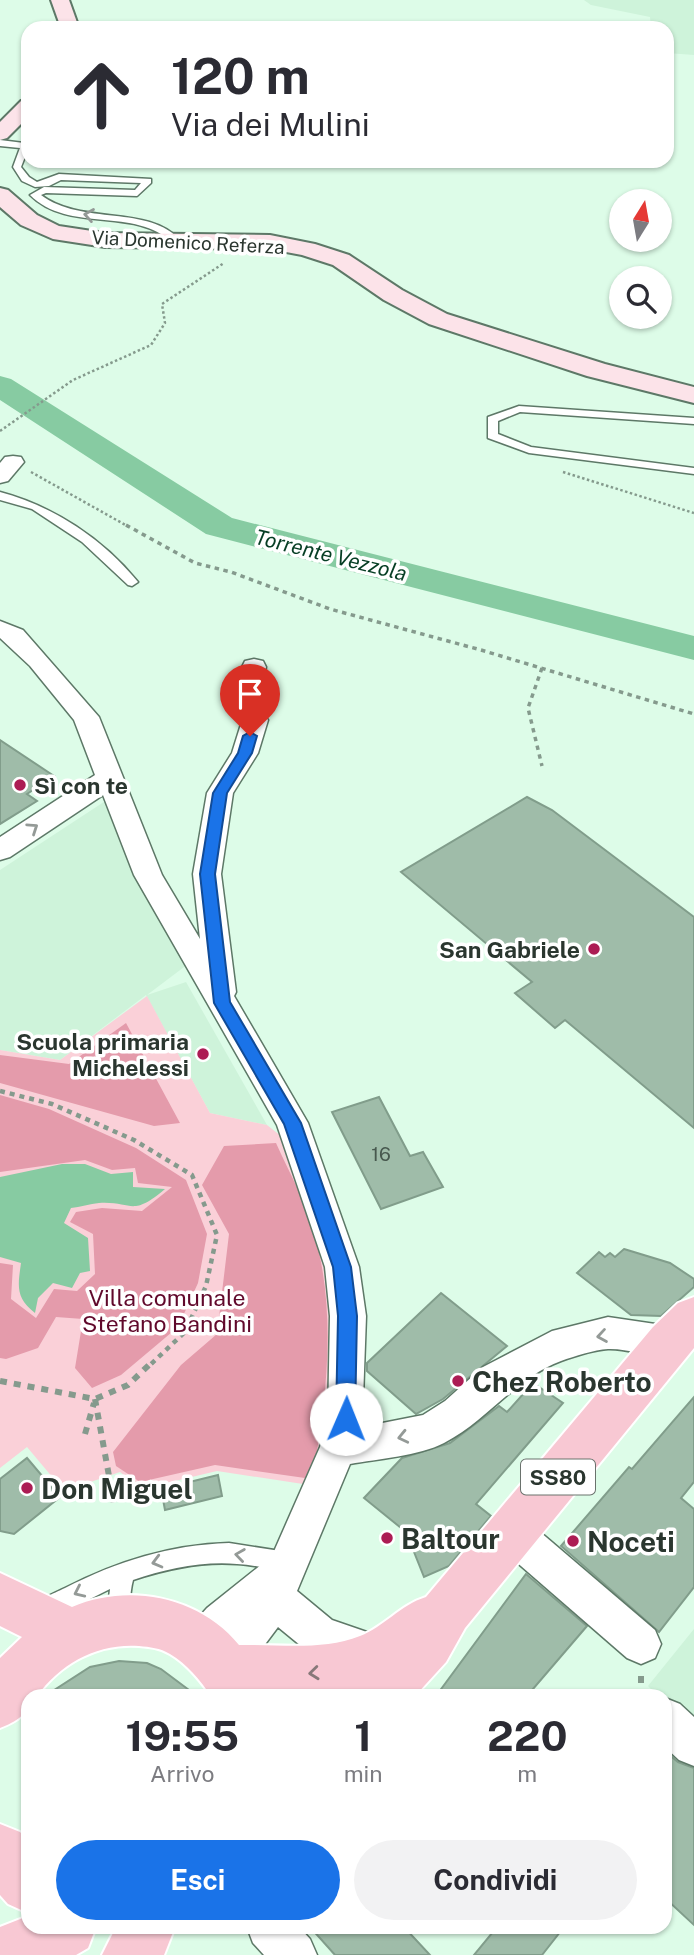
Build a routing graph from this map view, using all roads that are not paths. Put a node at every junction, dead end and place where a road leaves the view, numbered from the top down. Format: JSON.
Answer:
{"nodes":[{"id":1,"x":78,"y":0,"type":"edge"},
{"id":2,"x":65,"y":14,"type":"edge"},
{"id":3,"x":0,"y":143,"type":"edge"},
{"id":4,"x":20,"y":143,"type":"edge"},
{"id":5,"x":44,"y":190,"type":"junction"},
{"id":6,"x":0,"y":195,"type":"edge"},
{"id":7,"x":176,"y":241,"type":"junction"},
{"id":8,"x":694,"y":395,"type":"edge"},
{"id":9,"x":694,"y":421,"type":"edge"},
{"id":10,"x":694,"y":471,"type":"edge"},
{"id":11,"x":0,"y":496,"type":"edge"},
{"id":12,"x":132,"y":582,"type":"dead end"},
{"id":13,"x":0,"y":628,"type":"edge"},
{"id":14,"x":254,"y":667,"type":"dead end"},
{"id":15,"x":108,"y":779,"type":"junction"},
{"id":16,"x":0,"y":850,"type":"edge"},
{"id":17,"x":222,"y":1003,"type":"junction"},
{"id":18,"x":686,"y":1331,"type":"edge"},
{"id":19,"x":338,"y":1449,"type":"junction"},
{"id":20,"x":512,"y":1534,"type":"junction"},
{"id":21,"x":282,"y":1581,"type":"junction"},
{"id":22,"x":121,"y":1595,"type":"junction"},
{"id":23,"x":35,"y":1616,"type":"edge"},
{"id":24,"x":641,"y":1644,"type":"dead end"},
{"id":25,"x":225,"y":1670,"type":"edge"},
{"id":26,"x":379,"y":1675,"type":"edge"},
{"id":27,"x":0,"y":1701,"type":"edge"},
{"id":28,"x":672,"y":1725,"type":"edge"},
{"id":29,"x":694,"y":1745,"type":"edge"},
{"id":30,"x":0,"y":1852,"type":"edge"},
{"id":31,"x":21,"y":1876,"type":"edge"},
{"id":32,"x":56,"y":1934,"type":"edge"},
{"id":33,"x":143,"y":1934,"type":"edge"},
{"id":34,"x":275,"y":1934,"type":"edge"},
{"id":35,"x":3,"y":1955,"type":"edge"},
{"id":36,"x":131,"y":1955,"type":"edge"},
{"id":37,"x":294,"y":1955,"type":"edge"}],
"edges":[{"from":1,"to":2,"type":"street"},
{"from":3,"to":4,"type":"lane"},
{"from":4,"to":5,"type":"lane"},
{"from":4,"to":5,"type":"lane"},
{"from":7,"to":5,"type":"lane","one_way":true},
{"from":6,"to":7,"type":"street","name":"Via Domenico Referza"},
{"from":7,"to":8,"type":"street","name":"Via Domenico Referza"},
{"from":9,"to":10,"type":"lane"},
{"from":11,"to":12,"type":"lane"},
{"from":13,"to":15,"type":"street"},
{"from":14,"to":17,"type":"street"},
{"from":16,"to":15,"type":"street","one_way":true},
{"from":15,"to":17,"type":"street"},
{"from":17,"to":19,"type":"street"},
{"from":18,"to":19,"type":"street","one_way":true},
{"from":18,"to":20,"type":"main road","number":"SS80"},
{"from":19,"to":21,"type":"street"},
{"from":20,"to":24,"type":"street"},
{"from":20,"to":26,"type":"main road","number":"SS80"},
{"from":21,"to":22,"type":"lane","one_way":true},
{"from":21,"to":25,"type":"street"},
{"from":21,"to":26,"type":"street"},
{"from":22,"to":23,"type":"main road"},
{"from":22,"to":25,"type":"main road"},
{"from":23,"to":27,"type":"main road"},
{"from":26,"to":25,"type":"main road","number":"SS80","one_way":true},
{"from":28,"to":29,"type":"street"},
{"from":30,"to":31,"type":"main road"},
{"from":32,"to":35,"type":"main road"},
{"from":33,"to":36,"type":"main road"},
{"from":34,"to":37,"type":"street"}]}
